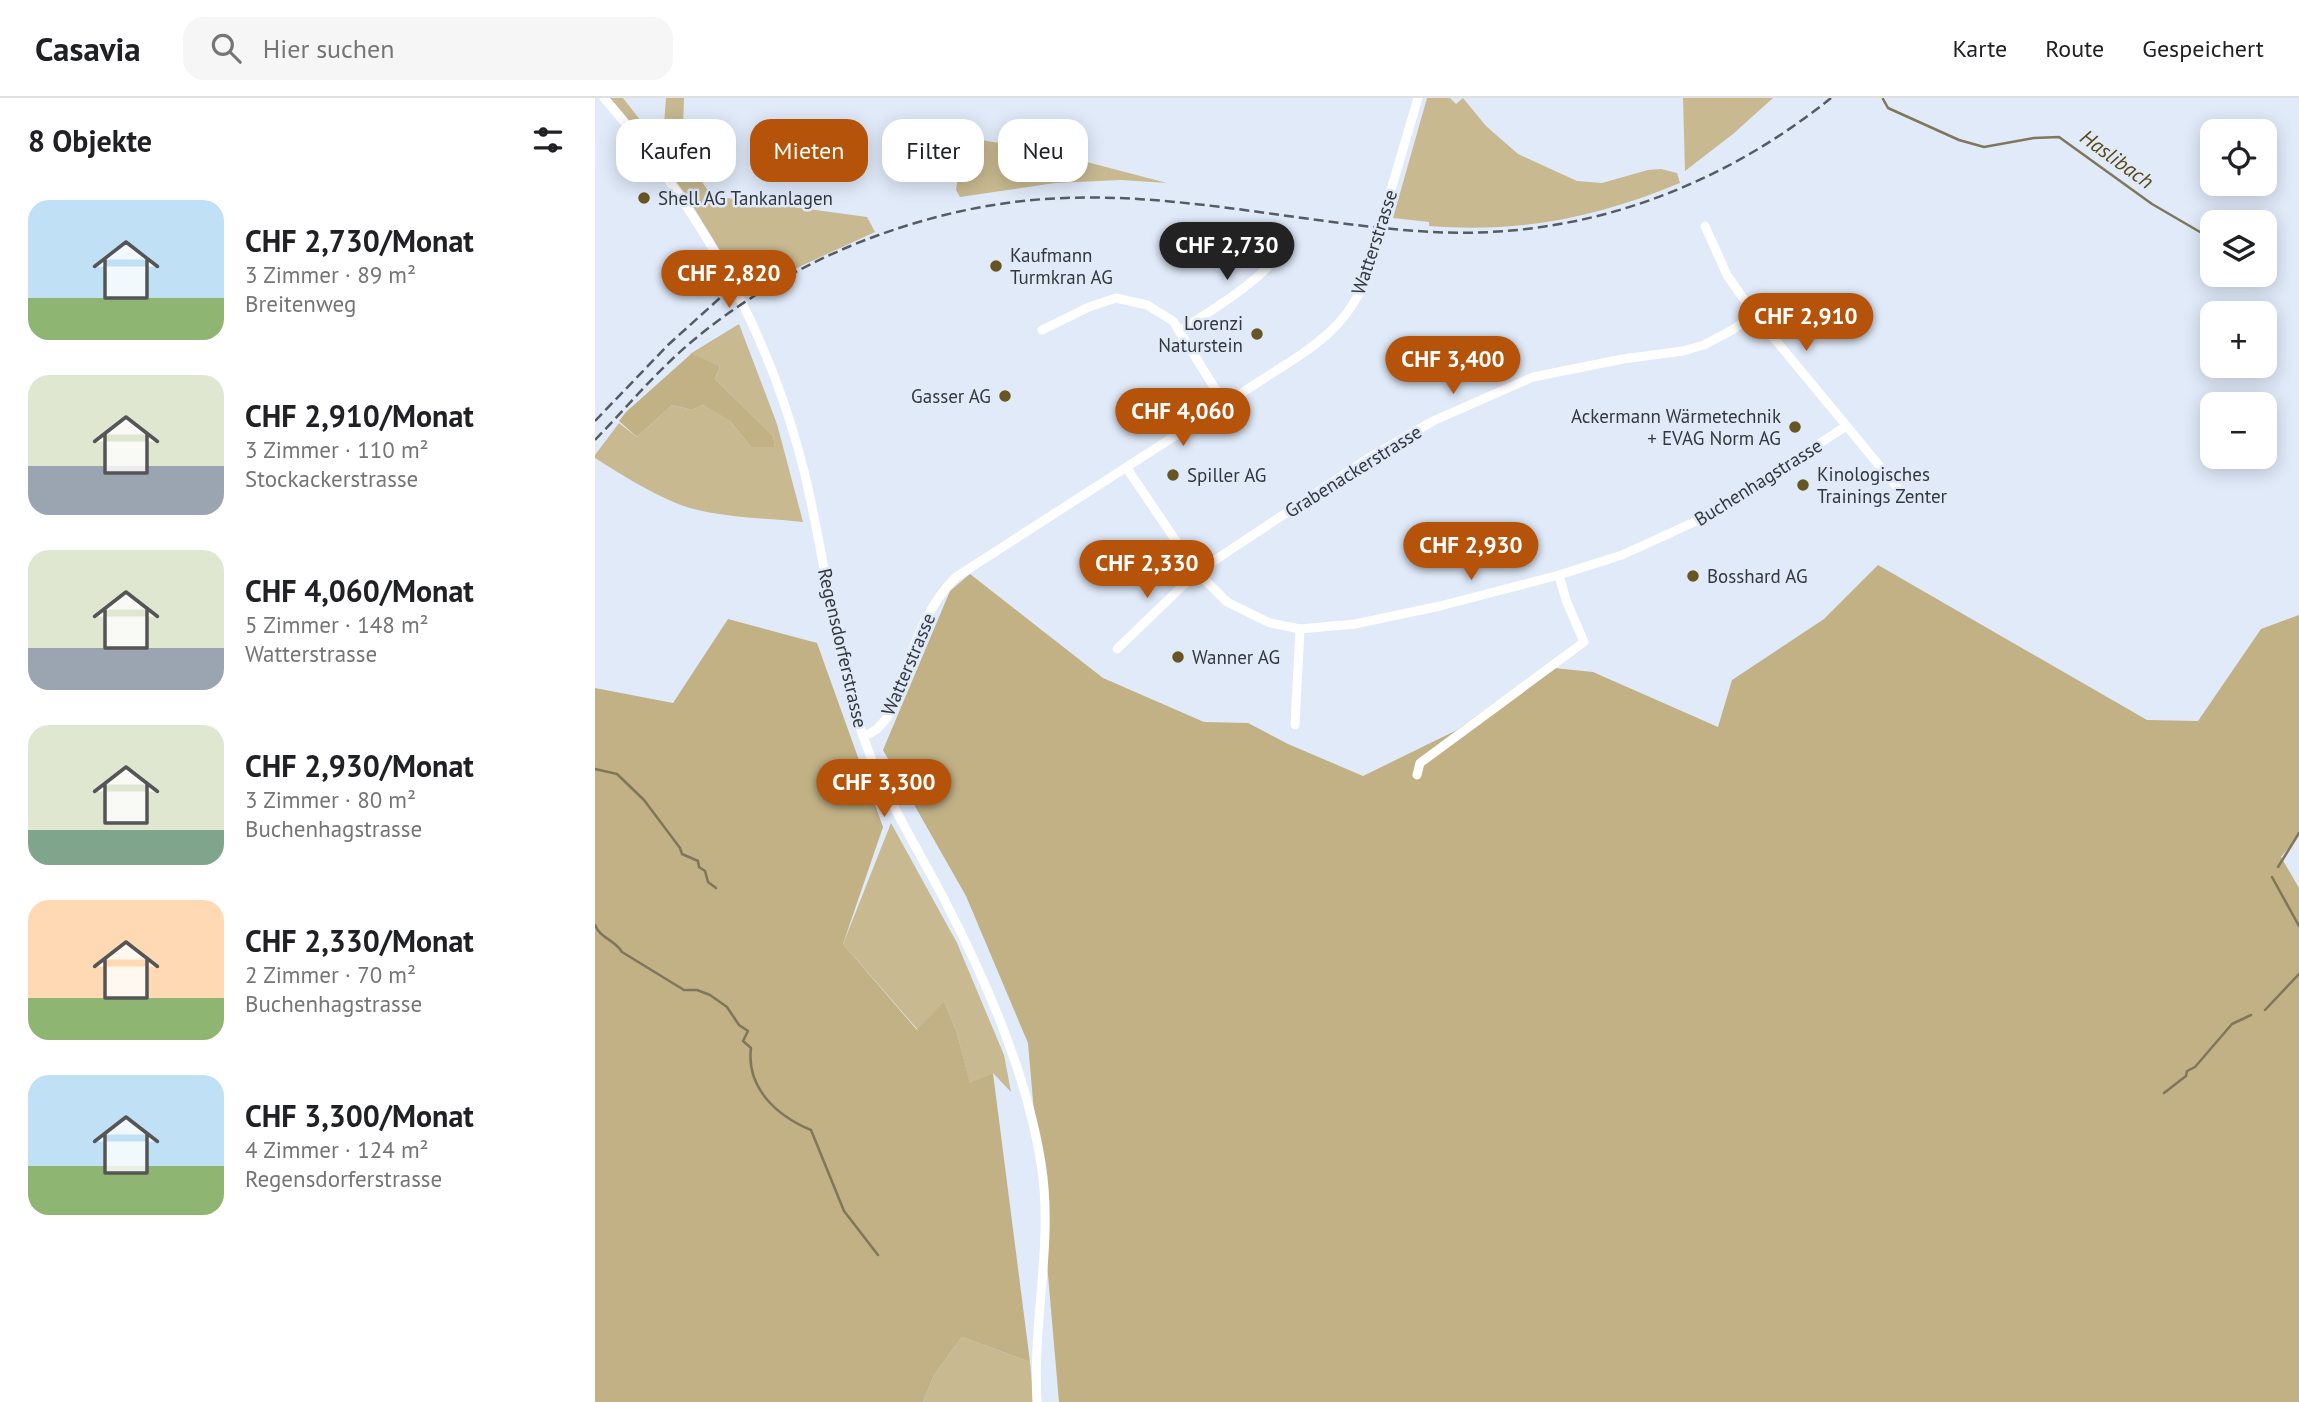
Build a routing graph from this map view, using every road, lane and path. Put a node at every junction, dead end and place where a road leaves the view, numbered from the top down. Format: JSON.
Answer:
{"nodes":[{"id":1,"x":604,"y":98,"type":"edge"},
{"id":2,"x":1418,"y":98,"type":"edge"},
{"id":3,"x":1705,"y":226,"type":"dead end"},
{"id":4,"x":1287,"y":244,"type":"dead end"},
{"id":5,"x":1754,"y":314,"type":"junction"},
{"id":6,"x":1042,"y":330,"type":"dead end"},
{"id":7,"x":1180,"y":331,"type":"junction"},
{"id":8,"x":1224,"y":403,"type":"junction"},
{"id":9,"x":1846,"y":426,"type":"junction"},
{"id":10,"x":1126,"y":467,"type":"junction"},
{"id":11,"x":1897,"y":487,"type":"dead end"},
{"id":12,"x":1197,"y":572,"type":"junction"},
{"id":13,"x":1559,"y":575,"type":"junction"},
{"id":14,"x":1300,"y":629,"type":"junction"},
{"id":15,"x":1117,"y":649,"type":"dead end"},
{"id":16,"x":1295,"y":725,"type":"dead end"},
{"id":17,"x":864,"y":737,"type":"junction"},
{"id":18,"x":1417,"y":775,"type":"dead end"},
{"id":19,"x":1037,"y":1402,"type":"edge"}],
"edges":[{"from":1,"to":17,"type":"street","name":"Regensdorferstrasse"},
{"from":2,"to":8,"type":"street","name":"Watterstrasse"},
{"from":3,"to":5,"type":"street"},
{"from":4,"to":7,"type":"street"},
{"from":5,"to":9,"type":"street"},
{"from":5,"to":12,"type":"street","name":"Grabenackerstrasse"},
{"from":6,"to":7,"type":"street"},
{"from":7,"to":8,"type":"street"},
{"from":8,"to":10,"type":"street","name":"Watterstrasse"},
{"from":9,"to":11,"type":"street"},
{"from":9,"to":13,"type":"street","name":"Buchenhagstrasse"},
{"from":10,"to":12,"type":"street","name":"Buchenhagstrasse"},
{"from":10,"to":17,"type":"street","name":"Watterstrasse"},
{"from":12,"to":14,"type":"street","name":"Buchenhagstrasse"},
{"from":12,"to":15,"type":"street","name":"Grabenackerstrasse"},
{"from":13,"to":14,"type":"street","name":"Buchenhagstrasse"},
{"from":13,"to":18,"type":"street"},
{"from":14,"to":16,"type":"street"},
{"from":17,"to":19,"type":"street","name":"Regensdorferstrasse"}]}
